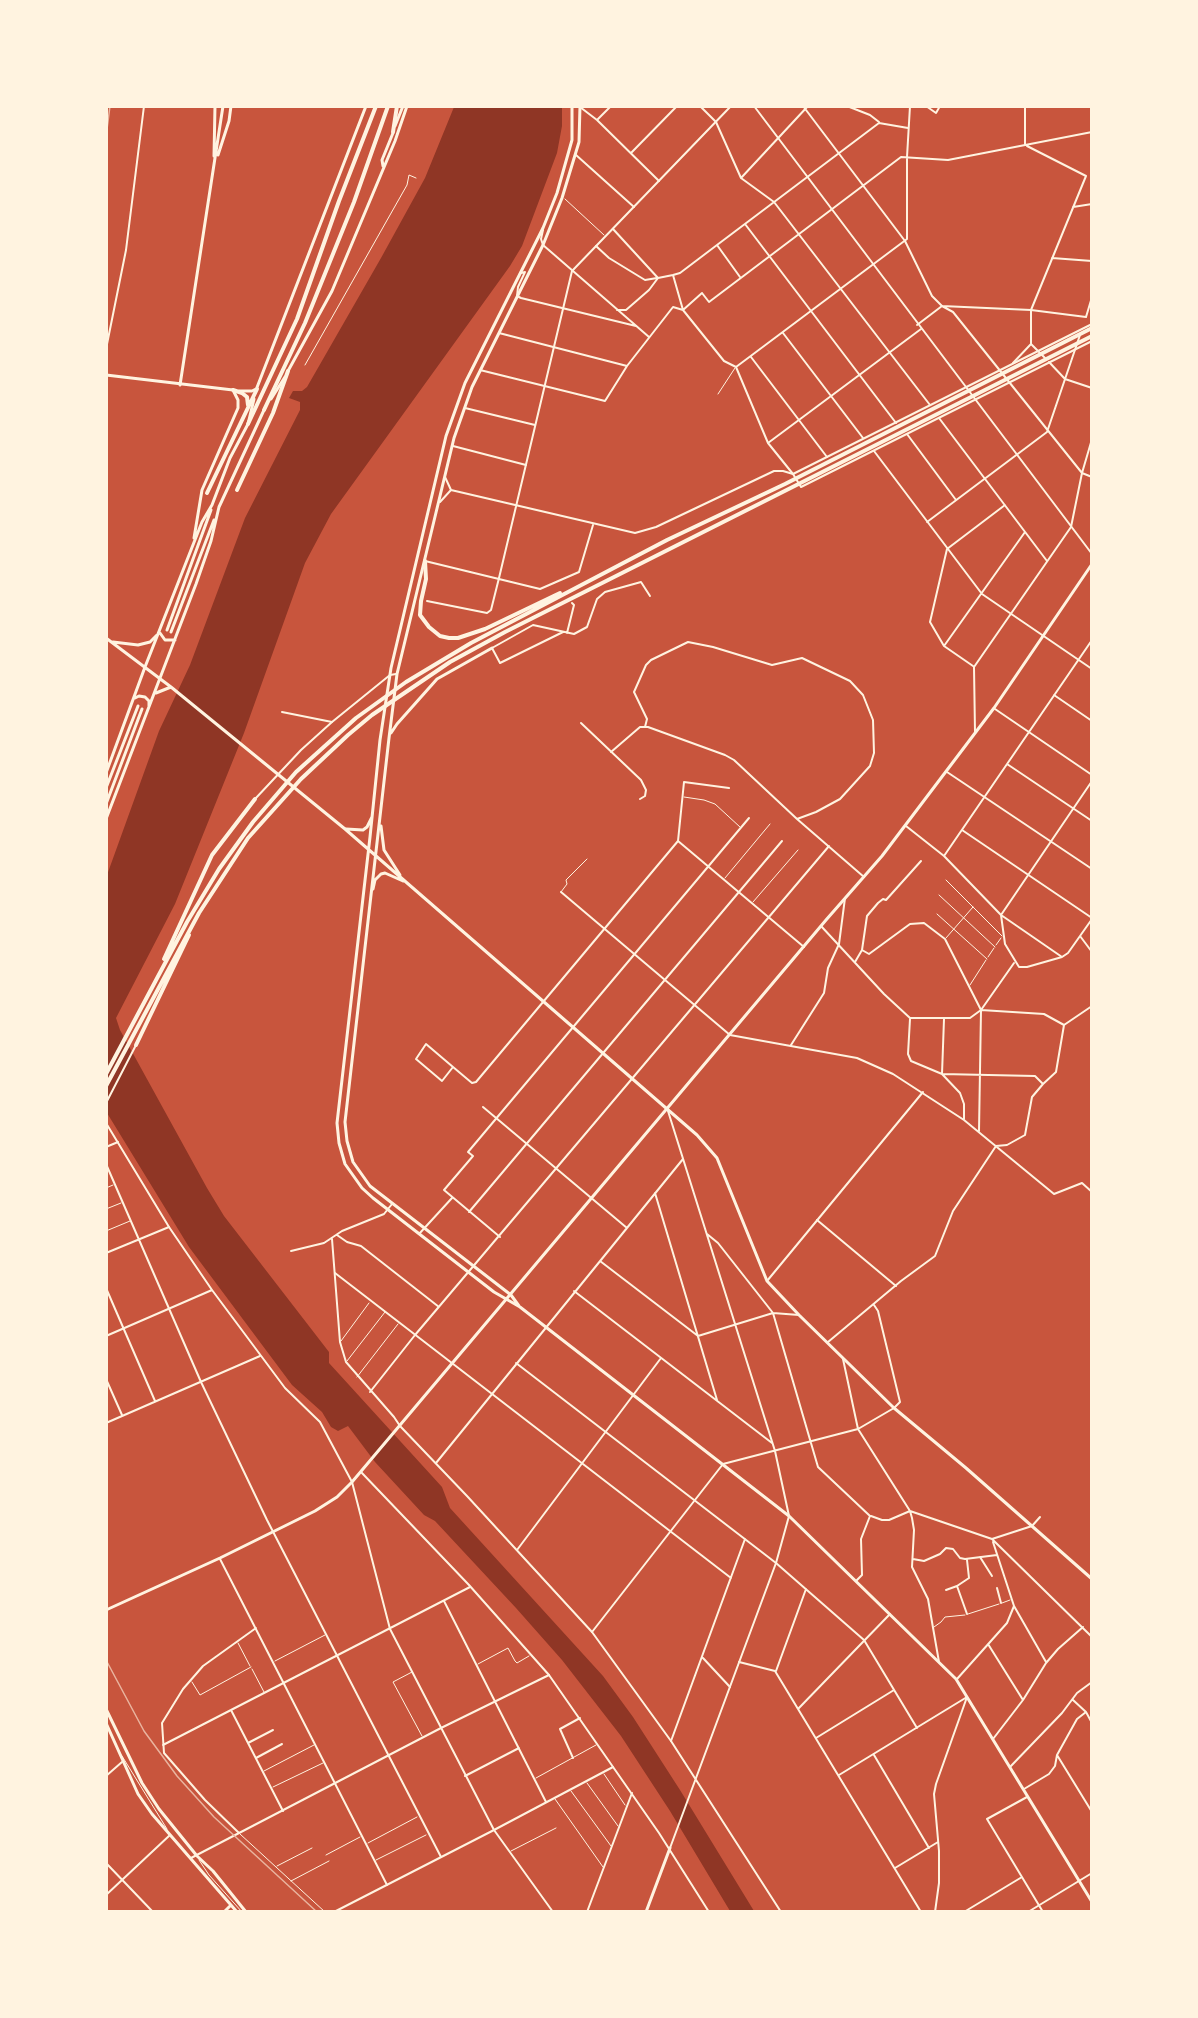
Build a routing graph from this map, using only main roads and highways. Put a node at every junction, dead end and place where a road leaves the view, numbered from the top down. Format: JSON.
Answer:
{"nodes":[{"id":1,"x":215,"y":106,"type":"edge"},
{"id":2,"x":223,"y":106,"type":"edge"},
{"id":3,"x":231,"y":106,"type":"edge"},
{"id":4,"x":366,"y":106,"type":"edge"},
{"id":5,"x":375,"y":106,"type":"edge"},
{"id":6,"x":388,"y":106,"type":"edge"},
{"id":7,"x":397,"y":106,"type":"edge"},
{"id":8,"x":405,"y":106,"type":"edge"},
{"id":9,"x":572,"y":107,"type":"edge"},
{"id":10,"x":580,"y":107,"type":"edge"},
{"id":11,"x":393,"y":132,"type":"junction"},
{"id":12,"x":215,"y":165,"type":"junction"},
{"id":13,"x":383,"y":168,"type":"junction"},
{"id":14,"x":1091,"y":326,"type":"edge"},
{"id":15,"x":1092,"y":336,"type":"edge"},
{"id":16,"x":288,"y":371,"type":"junction"},
{"id":17,"x":106,"y":375,"type":"edge"},
{"id":18,"x":180,"y":385,"type":"junction"},
{"id":19,"x":257,"y":388,"type":"junction"},
{"id":20,"x":233,"y":390,"type":"junction"},
{"id":21,"x":248,"y":406,"type":"junction"},
{"id":22,"x":264,"y":410,"type":"junction"},
{"id":23,"x":248,"y":424,"type":"junction"},
{"id":24,"x":237,"y":490,"type":"dead end"},
{"id":25,"x":207,"y":493,"type":"dead end"},
{"id":26,"x":212,"y":505,"type":"junction"},
{"id":27,"x":219,"y":507,"type":"junction"},
{"id":28,"x":192,"y":547,"type":"junction"},
{"id":29,"x":425,"y":561,"type":"junction"},
{"id":30,"x":1092,"y":564,"type":"edge"},
{"id":31,"x":577,"y":586,"type":"junction"},
{"id":32,"x":159,"y":633,"type":"junction"},
{"id":33,"x":106,"y":638,"type":"edge"},
{"id":34,"x":175,"y":640,"type":"junction"},
{"id":35,"x":112,"y":642,"type":"junction"},
{"id":36,"x":492,"y":648,"type":"road end"},
{"id":37,"x":145,"y":667,"type":"junction"},
{"id":38,"x":160,"y":679,"type":"junction"},
{"id":39,"x":171,"y":687,"type":"junction"},
{"id":40,"x":154,"y":694,"type":"junction"},
{"id":41,"x":134,"y":698,"type":"junction"},
{"id":42,"x":149,"y":707,"type":"junction"},
{"id":43,"x":389,"y":738,"type":"junction"},
{"id":44,"x":106,"y":773,"type":"edge"},
{"id":45,"x":106,"y":788,"type":"edge"},
{"id":46,"x":255,"y":799,"type":"road end"},
{"id":47,"x":106,"y":804,"type":"edge"},
{"id":48,"x":372,"y":816,"type":"junction"},
{"id":49,"x":106,"y":819,"type":"edge"},
{"id":50,"x":380,"y":823,"type":"junction"},
{"id":51,"x":345,"y":829,"type":"junction"},
{"id":52,"x":368,"y":849,"type":"junction"},
{"id":53,"x":375,"y":855,"type":"junction"},
{"id":54,"x":404,"y":880,"type":"junction"},
{"id":55,"x":371,"y":896,"type":"junction"},
{"id":56,"x":199,"y":913,"type":"junction"},
{"id":57,"x":149,"y":992,"type":"junction"},
{"id":58,"x":136,"y":1045,"type":"road end"},
{"id":59,"x":106,"y":1074,"type":"edge"},
{"id":60,"x":106,"y":1086,"type":"edge"},
{"id":61,"x":668,"y":1109,"type":"junction"},
{"id":62,"x":511,"y":1295,"type":"junction"},
{"id":63,"x":506,"y":1300,"type":"junction"},
{"id":64,"x":520,"y":1307,"type":"junction"},
{"id":65,"x":1092,"y":1579,"type":"edge"},
{"id":66,"x":106,"y":1610,"type":"edge"},
{"id":67,"x":106,"y":1708,"type":"edge"},
{"id":68,"x":106,"y":1723,"type":"edge"},
{"id":69,"x":670,"y":1847,"type":"road end"},
{"id":70,"x":1092,"y":1902,"type":"edge"},
{"id":71,"x":231,"y":1905,"type":"junction"},
{"id":72,"x":224,"y":1911,"type":"edge"},
{"id":73,"x":237,"y":1911,"type":"edge"},
{"id":74,"x":244,"y":1911,"type":"edge"},
{"id":75,"x":646,"y":1911,"type":"edge"}],
"edges":[{"from":1,"to":12,"type":"main road"},
{"from":2,"to":12,"type":"main road"},
{"from":3,"to":12,"type":"main road"},
{"from":4,"to":19,"type":"main road"},
{"from":5,"to":23,"type":"highway"},
{"from":6,"to":22,"type":"highway"},
{"from":7,"to":11,"type":"highway"},
{"from":8,"to":11,"type":"main road"},
{"from":8,"to":13,"type":"main road"},
{"from":9,"to":48,"type":"main road"},
{"from":10,"to":29,"type":"main road"},
{"from":11,"to":13,"type":"main road"},
{"from":12,"to":18,"type":"main road"},
{"from":13,"to":16,"type":"main road"},
{"from":14,"to":31,"type":"highway"},
{"from":15,"to":56,"type":"highway"},
{"from":16,"to":22,"type":"main road"},
{"from":16,"to":24,"type":"highway"},
{"from":17,"to":18,"type":"main road"},
{"from":18,"to":20,"type":"main road"},
{"from":19,"to":20,"type":"main road"},
{"from":19,"to":21,"type":"highway"},
{"from":19,"to":23,"type":"main road"},
{"from":20,"to":21,"type":"highway"},
{"from":20,"to":28,"type":"main road"},
{"from":21,"to":25,"type":"highway"},
{"from":22,"to":27,"type":"main road"},
{"from":23,"to":26,"type":"main road"},
{"from":26,"to":27,"type":"main road"},
{"from":26,"to":28,"type":"main road"},
{"from":27,"to":34,"type":"main road"},
{"from":28,"to":32,"type":"main road"},
{"from":29,"to":31,"type":"highway"},
{"from":29,"to":43,"type":"main road"},
{"from":30,"to":61,"type":"main road"},
{"from":31,"to":57,"type":"highway"},
{"from":32,"to":34,"type":"main road"},
{"from":32,"to":35,"type":"main road"},
{"from":32,"to":37,"type":"main road"},
{"from":33,"to":35,"type":"main road"},
{"from":34,"to":38,"type":"main road"},
{"from":35,"to":37,"type":"main road"},
{"from":36,"to":43,"type":"main road"},
{"from":37,"to":38,"type":"main road"},
{"from":37,"to":41,"type":"main road"},
{"from":38,"to":39,"type":"main road"},
{"from":38,"to":40,"type":"main road"},
{"from":39,"to":40,"type":"main road"},
{"from":39,"to":51,"type":"main road"},
{"from":40,"to":42,"type":"main road"},
{"from":41,"to":42,"type":"main road"},
{"from":41,"to":44,"type":"main road"},
{"from":42,"to":49,"type":"main road"},
{"from":43,"to":50,"type":"main road"},
{"from":45,"to":47,"type":"main road"},
{"from":46,"to":57,"type":"highway"},
{"from":48,"to":51,"type":"main road"},
{"from":48,"to":52,"type":"main road"},
{"from":50,"to":53,"type":"main road"},
{"from":50,"to":54,"type":"main road"},
{"from":51,"to":52,"type":"main road"},
{"from":52,"to":53,"type":"main road"},
{"from":52,"to":63,"type":"main road"},
{"from":53,"to":54,"type":"main road"},
{"from":53,"to":55,"type":"main road"},
{"from":54,"to":55,"type":"main road"},
{"from":54,"to":61,"type":"main road"},
{"from":55,"to":62,"type":"main road"},
{"from":56,"to":58,"type":"highway"},
{"from":56,"to":60,"type":"highway"},
{"from":57,"to":59,"type":"highway"},
{"from":61,"to":62,"type":"main road"},
{"from":61,"to":65,"type":"main road"},
{"from":62,"to":63,"type":"main road"},
{"from":62,"to":64,"type":"main road"},
{"from":63,"to":64,"type":"main road"},
{"from":63,"to":66,"type":"main road"},
{"from":64,"to":70,"type":"main road"},
{"from":67,"to":74,"type":"main road"},
{"from":68,"to":71,"type":"main road"},
{"from":69,"to":75,"type":"main road"},
{"from":71,"to":72,"type":"main road"},
{"from":71,"to":73,"type":"main road"}]}
